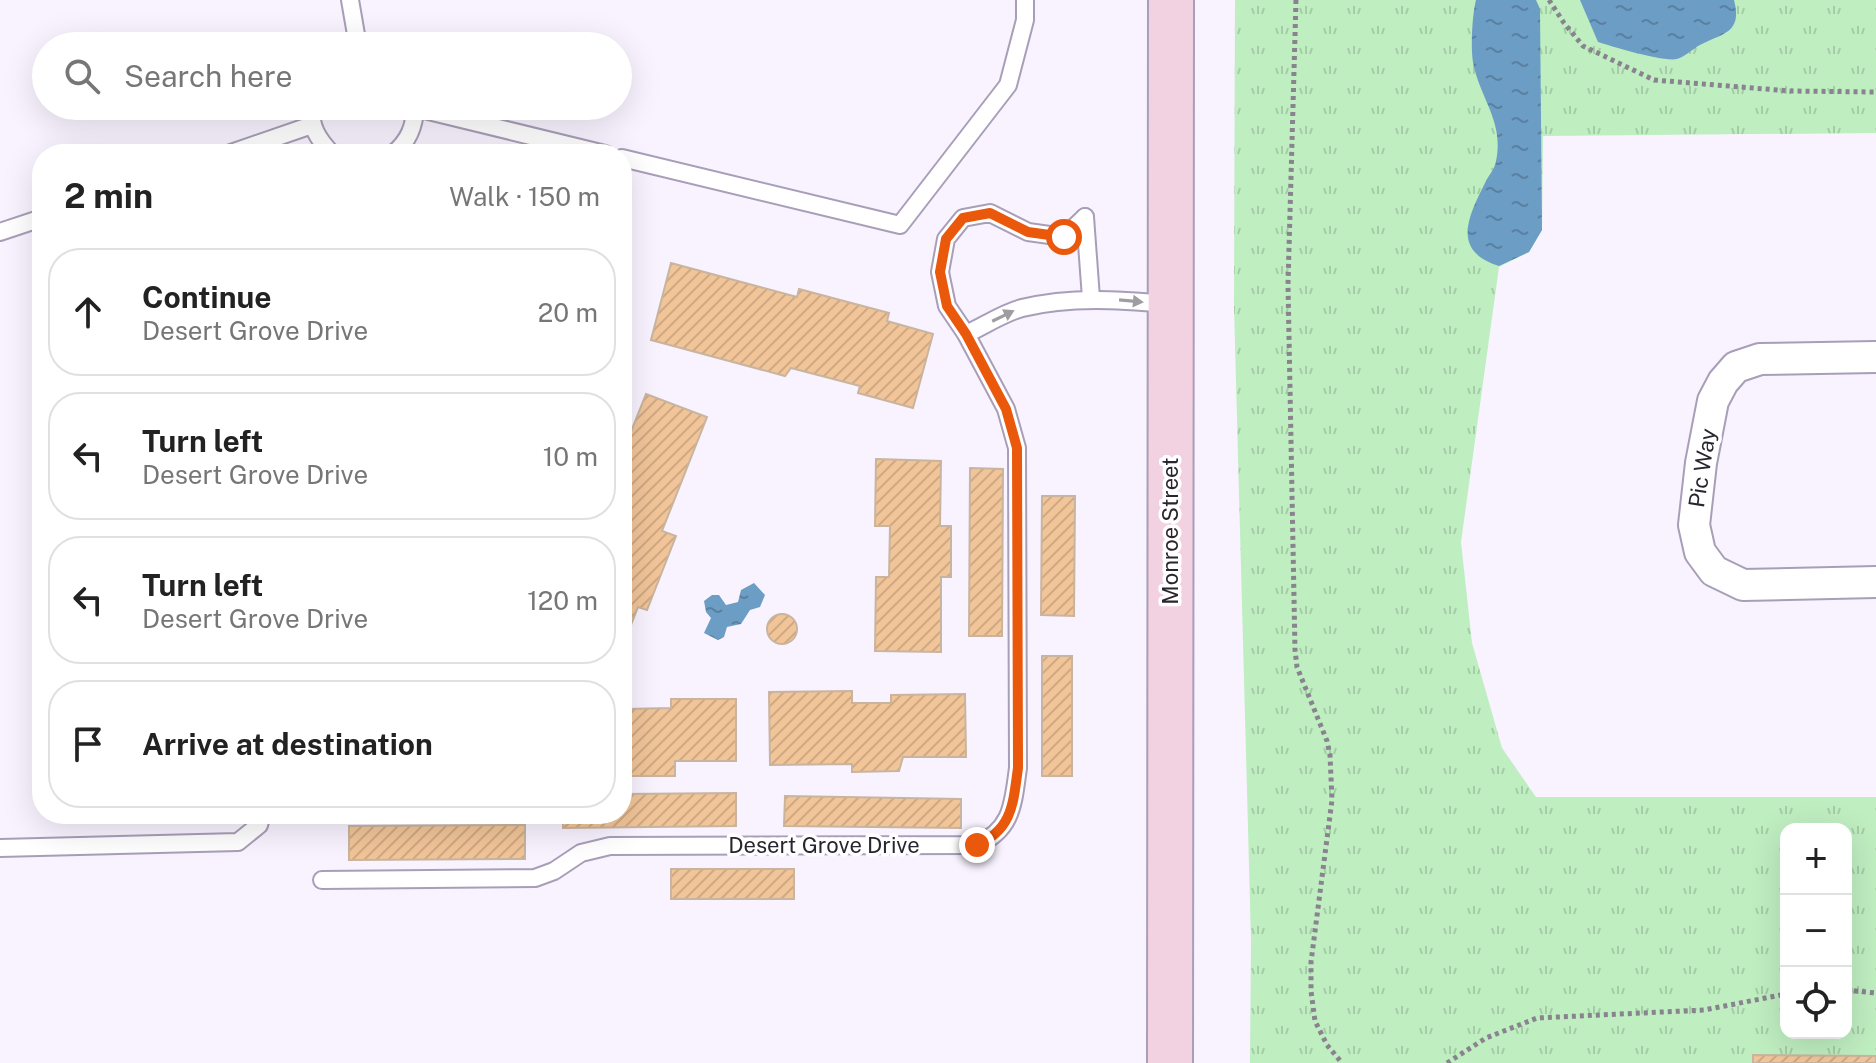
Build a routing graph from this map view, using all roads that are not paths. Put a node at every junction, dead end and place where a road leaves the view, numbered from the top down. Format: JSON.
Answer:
{"nodes":[{"id":1,"x":350,"y":0,"type":"edge"},
{"id":2,"x":1025,"y":0,"type":"edge"},
{"id":3,"x":1171,"y":0,"type":"edge"},
{"id":4,"x":356,"y":32,"type":"edge"},
{"id":5,"x":312,"y":120,"type":"edge"},
{"id":6,"x":414,"y":120,"type":"edge"},
{"id":7,"x":468,"y":120,"type":"edge"},
{"id":8,"x":312,"y":125,"type":"junction"},
{"id":9,"x":257,"y":144,"type":"edge"},
{"id":10,"x":323,"y":144,"type":"edge"},
{"id":11,"x":404,"y":144,"type":"edge"},
{"id":12,"x":565,"y":144,"type":"edge"},
{"id":13,"x":632,"y":160,"type":"edge"},
{"id":14,"x":32,"y":221,"type":"edge"},
{"id":15,"x":0,"y":232,"type":"edge"},
{"id":16,"x":1091,"y":298,"type":"junction"},
{"id":17,"x":1171,"y":304,"type":"junction"},
{"id":18,"x":966,"y":334,"type":"junction"},
{"id":19,"x":1876,"y":357,"type":"edge"},
{"id":20,"x":1876,"y":582,"type":"edge"},
{"id":21,"x":259,"y":824,"type":"edge"},
{"id":22,"x":0,"y":848,"type":"edge"},
{"id":23,"x":322,"y":880,"type":"dead end"},
{"id":24,"x":1170,"y":1063,"type":"edge"}],
"edges":[{"from":1,"to":4,"type":"lane"},
{"from":2,"to":13,"type":"lane"},
{"from":3,"to":17,"type":"main road","name":"Monroe Street"},
{"from":5,"to":8,"type":"lane"},
{"from":6,"to":11,"type":"lane"},
{"from":7,"to":12,"type":"lane"},
{"from":8,"to":9,"type":"lane"},
{"from":8,"to":10,"type":"lane"},
{"from":14,"to":15,"type":"lane"},
{"from":16,"to":17,"type":"lane","one_way":true},
{"from":18,"to":16,"type":"lane","one_way":true},
{"from":16,"to":18,"type":"lane","name":"Desert Grove Drive"},
{"from":17,"to":24,"type":"main road","name":"Monroe Street"},
{"from":18,"to":23,"type":"lane","name":"Desert Grove Drive"},
{"from":19,"to":20,"type":"street","name":"Pic Way"},
{"from":21,"to":22,"type":"lane"}]}
